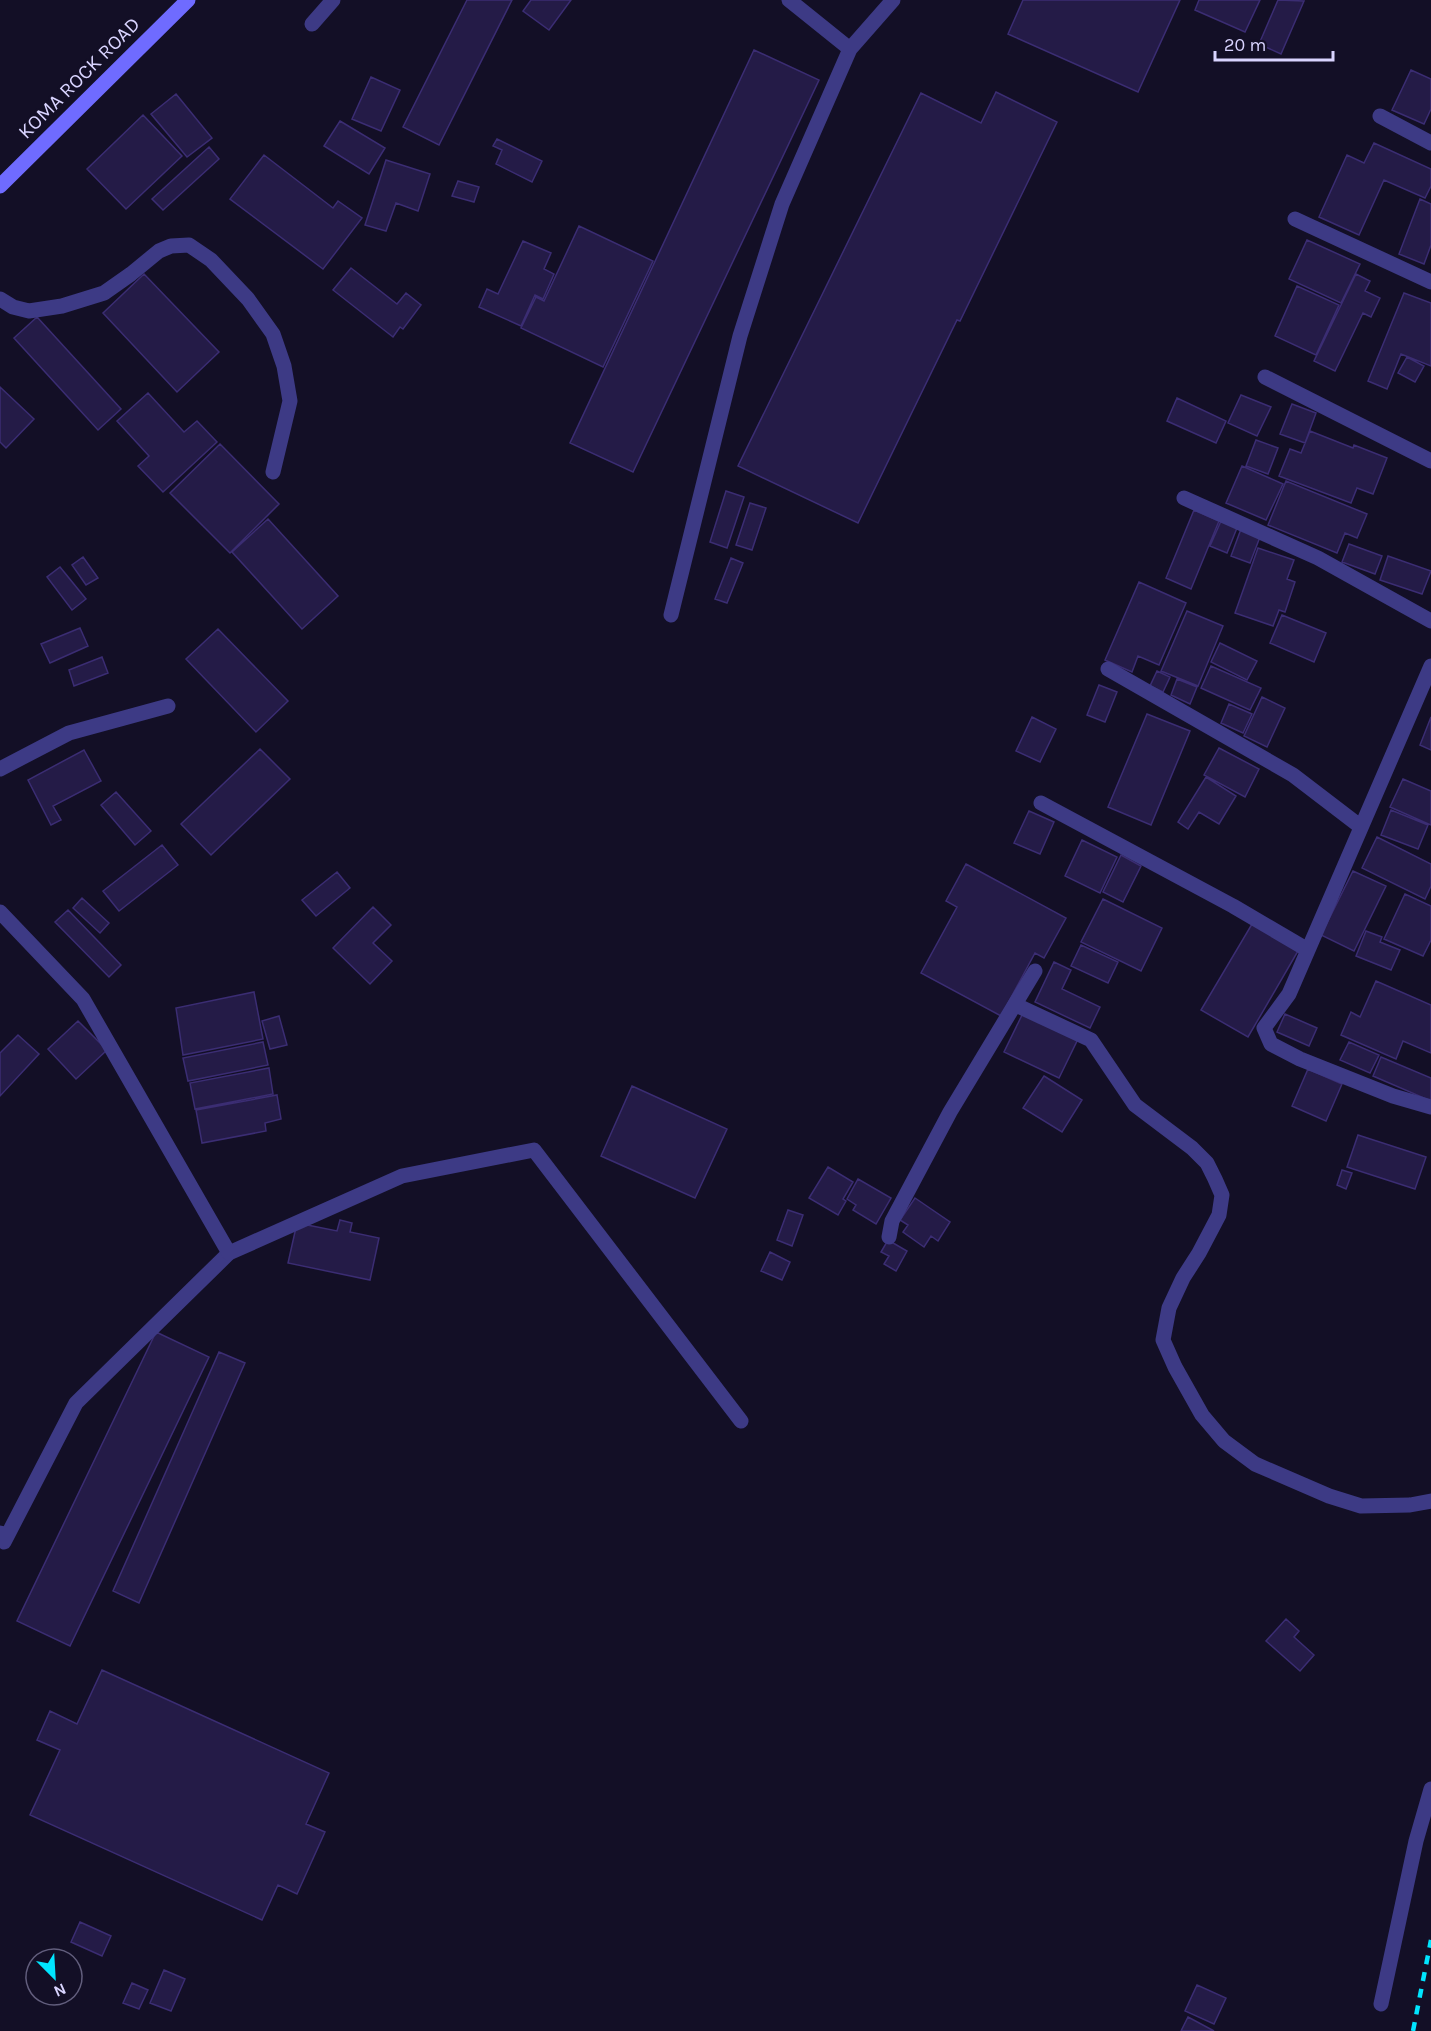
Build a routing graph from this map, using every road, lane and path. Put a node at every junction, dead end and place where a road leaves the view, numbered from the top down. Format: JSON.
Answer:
{"nodes":[{"id":1,"x":188,"y":0,"type":"edge"},
{"id":2,"x":333,"y":0,"type":"edge"},
{"id":3,"x":789,"y":0,"type":"edge"},
{"id":4,"x":893,"y":0,"type":"edge"},
{"id":5,"x":312,"y":24,"type":"dead end"},
{"id":6,"x":850,"y":49,"type":"junction"},
{"id":7,"x":1380,"y":116,"type":"dead end"},
{"id":8,"x":1431,"y":143,"type":"edge"},
{"id":9,"x":0,"y":186,"type":"edge"},
{"id":10,"x":1295,"y":219,"type":"dead end"},
{"id":11,"x":1431,"y":282,"type":"edge"},
{"id":12,"x":0,"y":299,"type":"edge"},
{"id":13,"x":1265,"y":377,"type":"dead end"},
{"id":14,"x":1431,"y":461,"type":"edge"},
{"id":15,"x":273,"y":472,"type":"dead end"},
{"id":16,"x":1184,"y":498,"type":"dead end"},
{"id":17,"x":671,"y":615,"type":"dead end"},
{"id":18,"x":1431,"y":621,"type":"edge"},
{"id":19,"x":1431,"y":666,"type":"edge"},
{"id":20,"x":1108,"y":669,"type":"dead end"},
{"id":21,"x":168,"y":706,"type":"dead end"},
{"id":22,"x":0,"y":769,"type":"edge"},
{"id":23,"x":1041,"y":803,"type":"dead end"},
{"id":24,"x":1361,"y":827,"type":"junction"},
{"id":25,"x":0,"y":912,"type":"edge"},
{"id":26,"x":1308,"y":950,"type":"junction"},
{"id":27,"x":1035,"y":971,"type":"dead end"},
{"id":28,"x":1016,"y":1005,"type":"junction"},
{"id":29,"x":1431,"y":1107,"type":"edge"},
{"id":30,"x":889,"y":1237,"type":"dead end"},
{"id":31,"x":229,"y":1253,"type":"junction"},
{"id":32,"x":741,"y":1421,"type":"dead end"},
{"id":33,"x":1431,"y":1501,"type":"edge"},
{"id":34,"x":0,"y":1533,"type":"edge"},
{"id":35,"x":1431,"y":1789,"type":"edge"},
{"id":36,"x":1381,"y":2004,"type":"dead end"}],
"edges":[{"from":1,"to":9,"type":"main road","name":"KOMA ROCK ROAD"},
{"from":2,"to":5,"type":"street"},
{"from":3,"to":6,"type":"street"},
{"from":4,"to":6,"type":"street"},
{"from":6,"to":17,"type":"street"},
{"from":7,"to":8,"type":"street"},
{"from":10,"to":11,"type":"street"},
{"from":12,"to":15,"type":"street"},
{"from":13,"to":14,"type":"street"},
{"from":16,"to":18,"type":"street"},
{"from":19,"to":24,"type":"street"},
{"from":20,"to":24,"type":"street"},
{"from":21,"to":22,"type":"street"},
{"from":23,"to":26,"type":"street"},
{"from":24,"to":26,"type":"street"},
{"from":25,"to":31,"type":"street"},
{"from":26,"to":29,"type":"street"},
{"from":27,"to":28,"type":"street"},
{"from":28,"to":30,"type":"street"},
{"from":28,"to":33,"type":"street"},
{"from":31,"to":32,"type":"street"},
{"from":31,"to":34,"type":"street"},
{"from":35,"to":36,"type":"street"}]}
